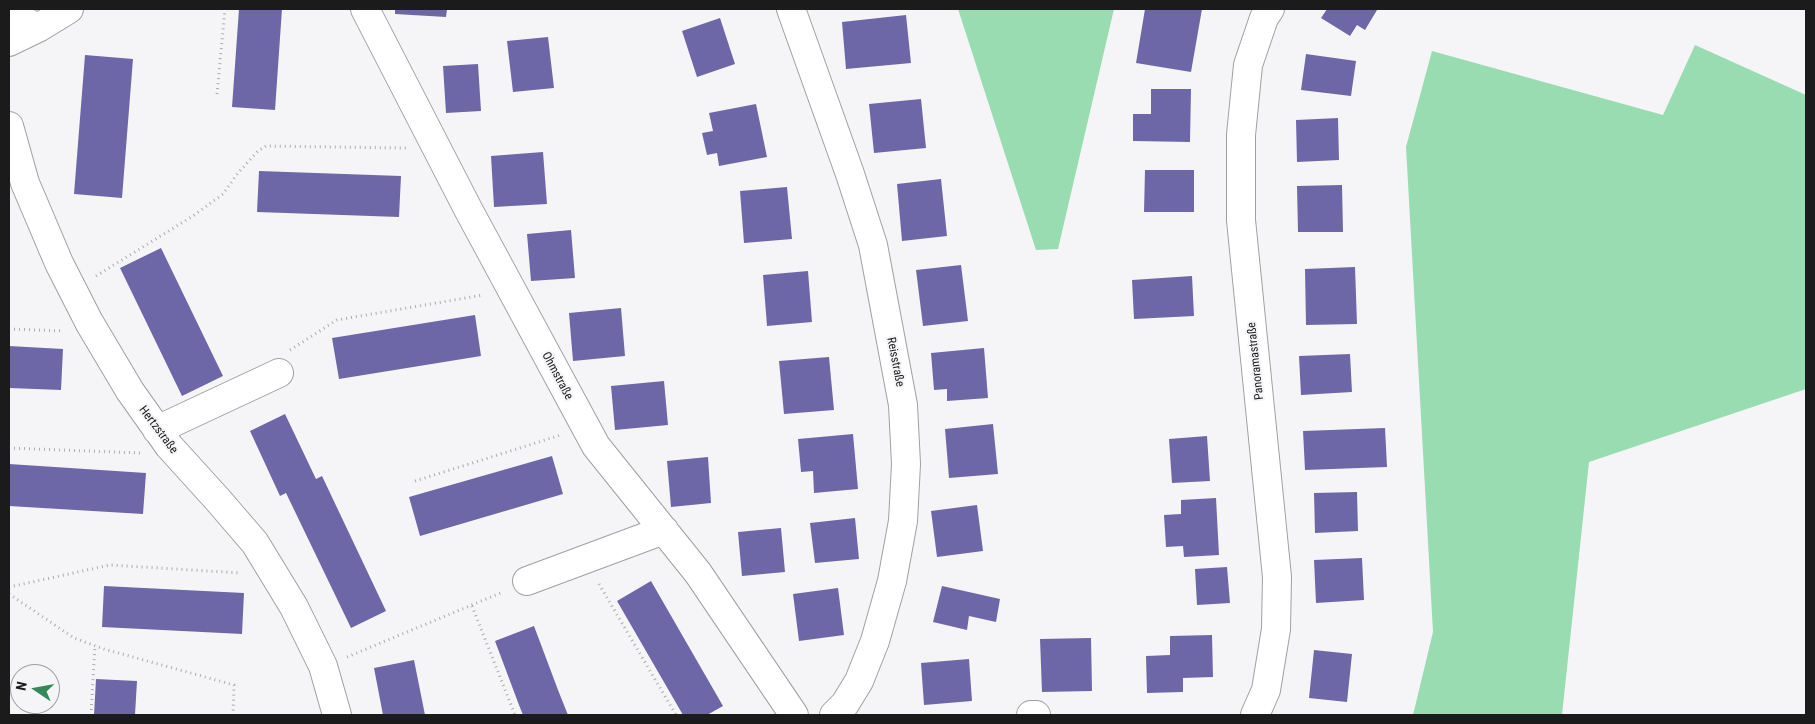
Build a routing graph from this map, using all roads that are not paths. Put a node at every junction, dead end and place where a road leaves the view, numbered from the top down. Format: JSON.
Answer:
{"nodes":[{"id":1,"x":69,"y":9,"type":"edge"},
{"id":2,"x":365,"y":9,"type":"edge"},
{"id":3,"x":791,"y":9,"type":"edge"},
{"id":4,"x":1270,"y":9,"type":"edge"},
{"id":5,"x":9,"y":13,"type":"edge"},
{"id":6,"x":38,"y":28,"type":"junction"},
{"id":7,"x":9,"y":42,"type":"edge"},
{"id":8,"x":9,"y":126,"type":"edge"},
{"id":9,"x":279,"y":373,"type":"road end"},
{"id":10,"x":158,"y":430,"type":"junction"},
{"id":11,"x":664,"y":530,"type":"junction"},
{"id":12,"x":527,"y":581,"type":"road end"},
{"id":13,"x":337,"y":715,"type":"edge"},
{"id":14,"x":794,"y":715,"type":"edge"},
{"id":15,"x":834,"y":715,"type":"edge"},
{"id":16,"x":1031,"y":715,"type":"edge"},
{"id":17,"x":1036,"y":715,"type":"edge"},
{"id":18,"x":1255,"y":715,"type":"edge"}],
"edges":[{"from":1,"to":6,"type":"street"},
{"from":2,"to":11,"type":"street","name":"Ohmstraße"},
{"from":3,"to":15,"type":"street","name":"Reisstraße"},
{"from":4,"to":18,"type":"street","name":"Panoramastraße"},
{"from":5,"to":6,"type":"street"},
{"from":6,"to":7,"type":"street"},
{"from":8,"to":10,"type":"street","name":"Hertzstraße"},
{"from":9,"to":10,"type":"street"},
{"from":10,"to":13,"type":"street","name":"Hertzstraße"},
{"from":11,"to":12,"type":"street"},
{"from":11,"to":14,"type":"street","name":"Ohmstraße"},
{"from":16,"to":17,"type":"street"}]}
